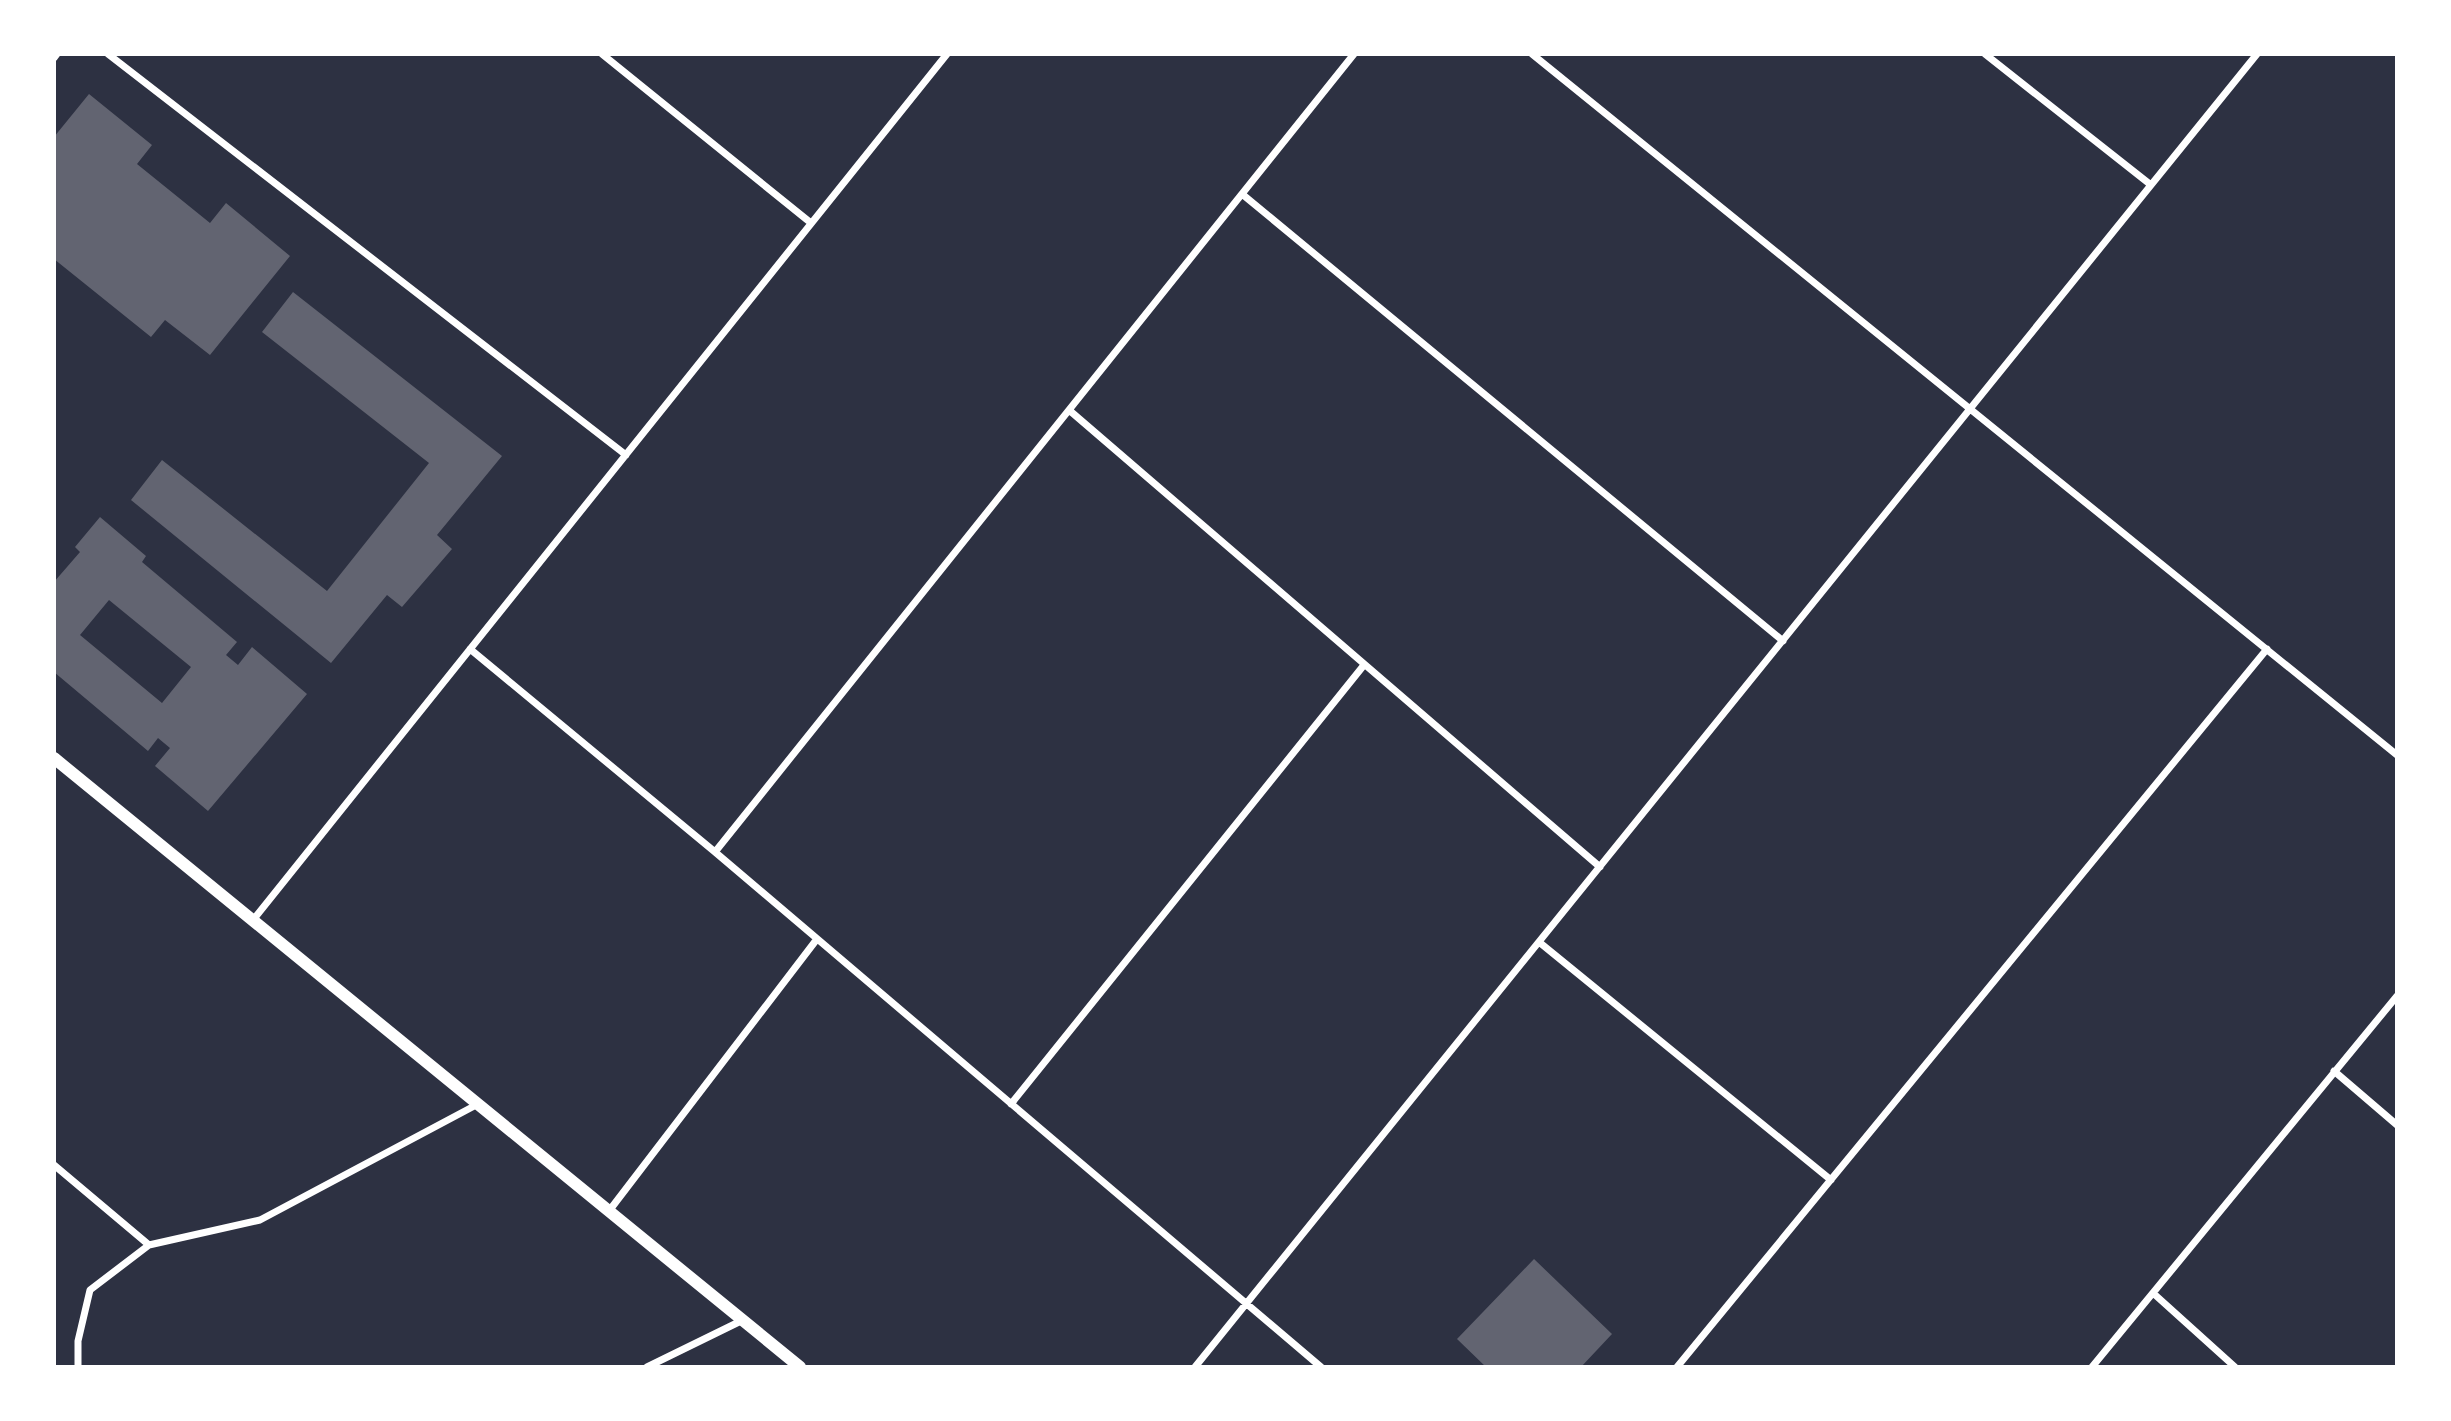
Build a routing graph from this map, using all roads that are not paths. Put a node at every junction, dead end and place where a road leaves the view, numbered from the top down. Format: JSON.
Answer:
{"nodes":[{"id":1,"x":108,"y":54,"type":"edge"},
{"id":2,"x":602,"y":54,"type":"edge"},
{"id":3,"x":947,"y":54,"type":"edge"},
{"id":4,"x":1354,"y":54,"type":"edge"},
{"id":5,"x":1532,"y":54,"type":"edge"},
{"id":6,"x":1985,"y":54,"type":"edge"},
{"id":7,"x":2257,"y":54,"type":"edge"},
{"id":8,"x":2151,"y":185,"type":"junction"},
{"id":9,"x":1242,"y":194,"type":"junction"},
{"id":10,"x":811,"y":223,"type":"junction"},
{"id":11,"x":1970,"y":409,"type":"junction"},
{"id":12,"x":1069,"y":410,"type":"junction"},
{"id":13,"x":626,"y":455,"type":"junction"},
{"id":14,"x":1783,"y":641,"type":"junction"},
{"id":15,"x":470,"y":649,"type":"junction"},
{"id":16,"x":2267,"y":649,"type":"junction"},
{"id":17,"x":1364,"y":665,"type":"junction"},
{"id":18,"x":2397,"y":755,"type":"edge"},
{"id":19,"x":54,"y":758,"type":"edge"},
{"id":20,"x":715,"y":852,"type":"junction"},
{"id":21,"x":1600,"y":867,"type":"junction"},
{"id":22,"x":253,"y":920,"type":"junction"},
{"id":23,"x":817,"y":939,"type":"junction"},
{"id":24,"x":1539,"y":942,"type":"junction"},
{"id":25,"x":2397,"y":996,"type":"edge"},
{"id":26,"x":2334,"y":1072,"type":"junction"},
{"id":27,"x":478,"y":1104,"type":"junction"},
{"id":28,"x":1011,"y":1104,"type":"junction"},
{"id":29,"x":2397,"y":1125,"type":"edge"},
{"id":30,"x":54,"y":1165,"type":"edge"},
{"id":31,"x":1831,"y":1180,"type":"junction"},
{"id":32,"x":609,"y":1211,"type":"junction"},
{"id":33,"x":149,"y":1245,"type":"junction"},
{"id":34,"x":2152,"y":1293,"type":"junction"},
{"id":35,"x":1246,"y":1303,"type":"junction"},
{"id":36,"x":743,"y":1320,"type":"junction"},
{"id":37,"x":78,"y":1367,"type":"edge"},
{"id":38,"x":647,"y":1367,"type":"edge"},
{"id":39,"x":800,"y":1367,"type":"edge"},
{"id":40,"x":1195,"y":1367,"type":"edge"},
{"id":41,"x":1321,"y":1367,"type":"edge"},
{"id":42,"x":1677,"y":1367,"type":"edge"},
{"id":43,"x":2092,"y":1367,"type":"edge"},
{"id":44,"x":2235,"y":1367,"type":"edge"}],
"edges":[{"from":1,"to":13,"type":"street"},
{"from":2,"to":10,"type":"street"},
{"from":3,"to":10,"type":"street"},
{"from":4,"to":9,"type":"street"},
{"from":5,"to":11,"type":"street"},
{"from":6,"to":8,"type":"street"},
{"from":7,"to":8,"type":"street"},
{"from":8,"to":11,"type":"street"},
{"from":9,"to":12,"type":"street"},
{"from":9,"to":14,"type":"street"},
{"from":10,"to":13,"type":"street"},
{"from":11,"to":14,"type":"street"},
{"from":11,"to":16,"type":"street"},
{"from":12,"to":17,"type":"street"},
{"from":12,"to":20,"type":"street"},
{"from":13,"to":15,"type":"street"},
{"from":14,"to":21,"type":"street"},
{"from":15,"to":20,"type":"street"},
{"from":15,"to":22,"type":"street"},
{"from":16,"to":18,"type":"street"},
{"from":16,"to":31,"type":"street"},
{"from":17,"to":21,"type":"street"},
{"from":17,"to":28,"type":"street"},
{"from":19,"to":22,"type":"street"},
{"from":20,"to":23,"type":"street"},
{"from":21,"to":24,"type":"street"},
{"from":22,"to":27,"type":"street"},
{"from":23,"to":28,"type":"street"},
{"from":23,"to":32,"type":"street"},
{"from":24,"to":31,"type":"street"},
{"from":24,"to":35,"type":"street"},
{"from":25,"to":26,"type":"street"},
{"from":26,"to":29,"type":"street"},
{"from":26,"to":34,"type":"street"},
{"from":27,"to":32,"type":"street"},
{"from":27,"to":33,"type":"street"},
{"from":28,"to":35,"type":"street"},
{"from":30,"to":33,"type":"street"},
{"from":31,"to":42,"type":"street"},
{"from":32,"to":36,"type":"street"},
{"from":33,"to":37,"type":"street"},
{"from":34,"to":43,"type":"street"},
{"from":34,"to":44,"type":"street"},
{"from":35,"to":40,"type":"street"},
{"from":35,"to":41,"type":"street"},
{"from":36,"to":38,"type":"street"},
{"from":36,"to":39,"type":"street"}]}
